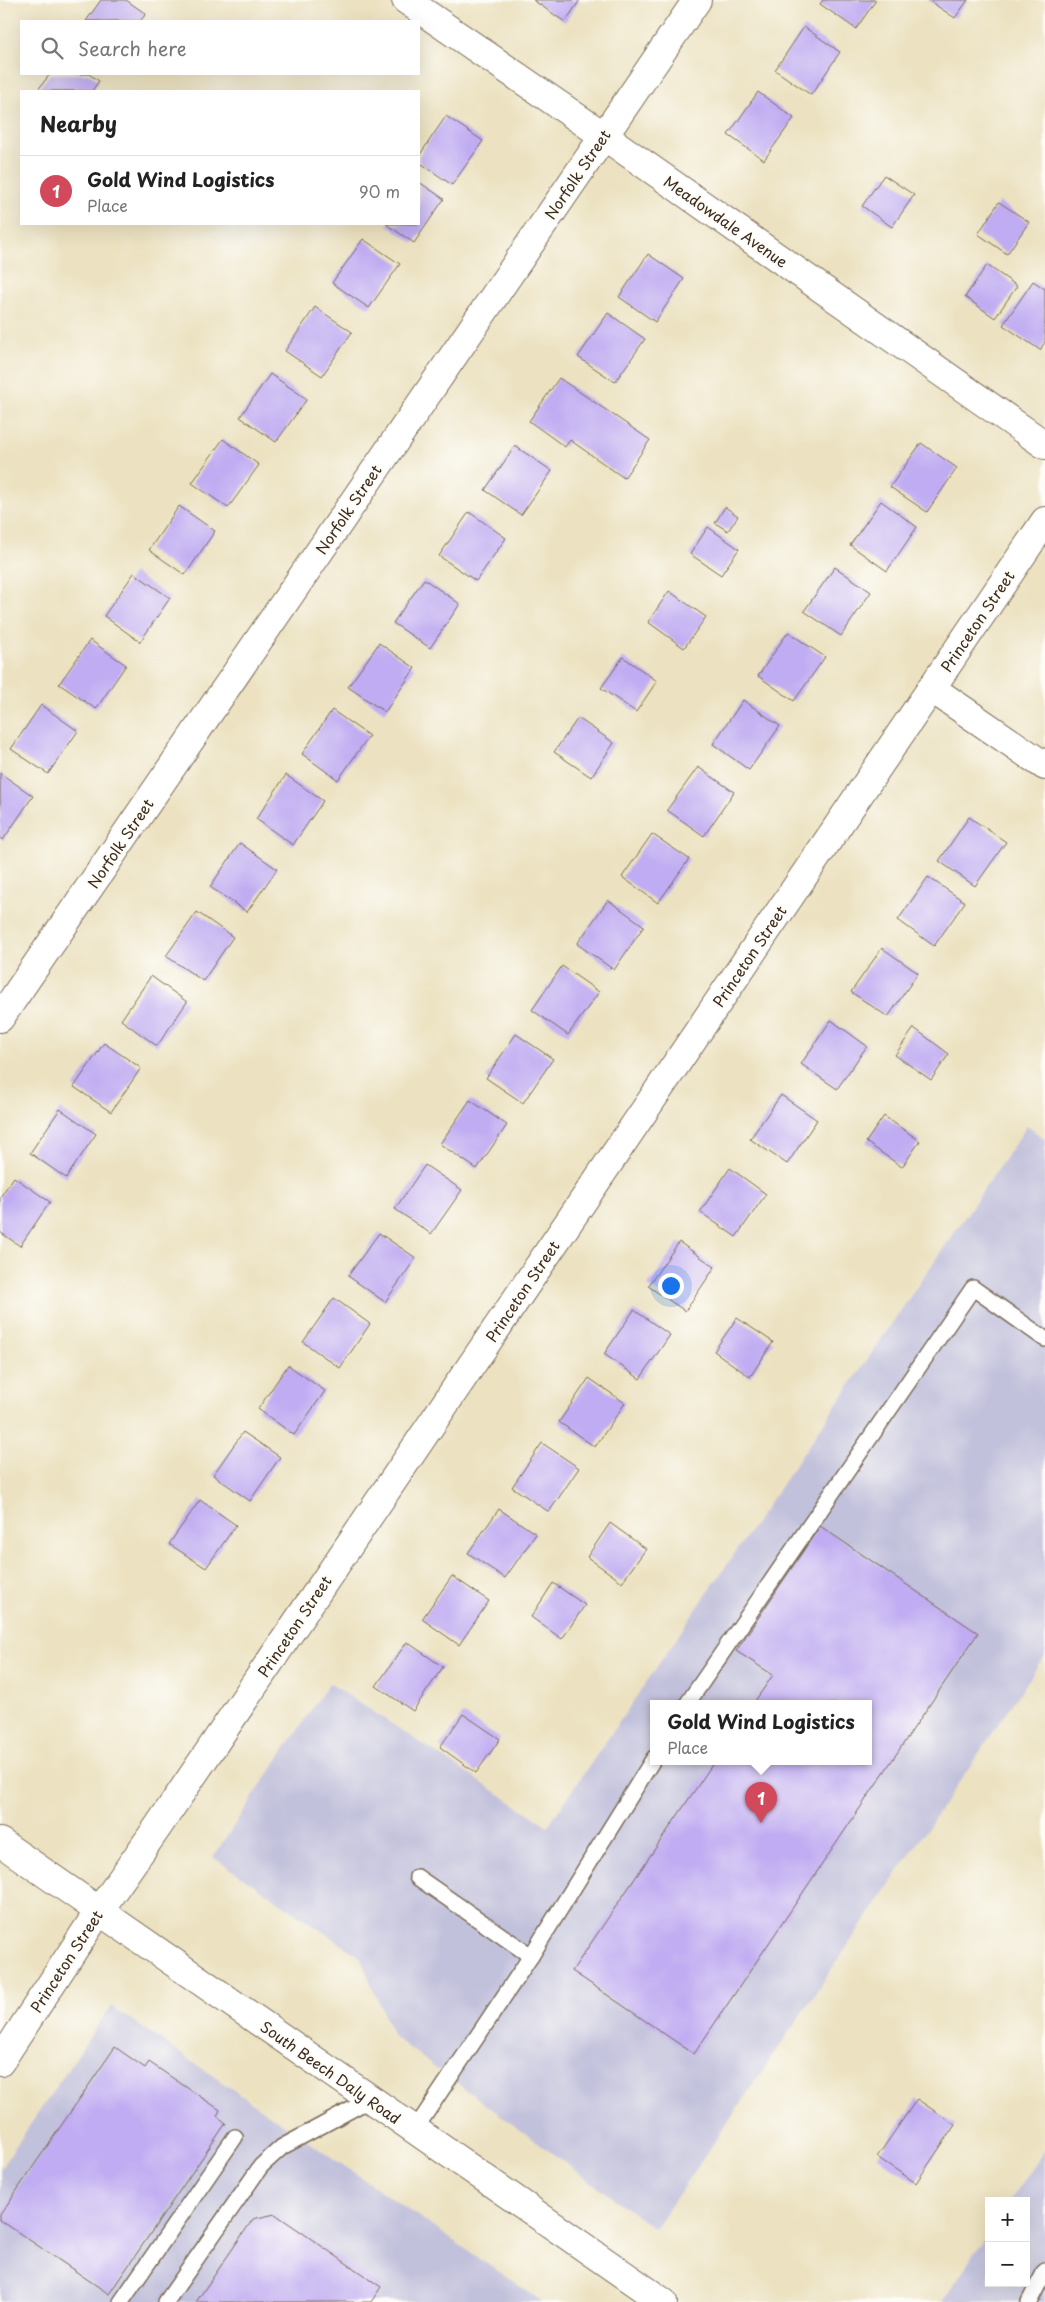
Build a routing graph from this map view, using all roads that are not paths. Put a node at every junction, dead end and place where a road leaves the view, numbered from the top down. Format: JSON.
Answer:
{"nodes":[{"id":1,"x":406,"y":0,"type":"edge"},
{"id":2,"x":697,"y":0,"type":"edge"},
{"id":3,"x":604,"y":136,"type":"junction"},
{"id":4,"x":1045,"y":445,"type":"edge"},
{"id":5,"x":1045,"y":521,"type":"edge"},
{"id":6,"x":931,"y":688,"type":"junction"},
{"id":7,"x":1045,"y":766,"type":"edge"},
{"id":8,"x":0,"y":1018,"type":"edge"},
{"id":9,"x":1045,"y":1339,"type":"edge"},
{"id":10,"x":690,"y":1700,"type":"edge"},
{"id":11,"x":650,"y":1764,"type":"edge"},
{"id":12,"x":0,"y":1842,"type":"edge"},
{"id":13,"x":417,"y":1877,"type":"dead end"},
{"id":14,"x":98,"y":1911,"type":"junction"},
{"id":15,"x":531,"y":1956,"type":"junction"},
{"id":16,"x":0,"y":2062,"type":"edge"},
{"id":17,"x":369,"y":2100,"type":"junction"},
{"id":18,"x":414,"y":2131,"type":"junction"},
{"id":19,"x":235,"y":2137,"type":"dead end"},
{"id":20,"x":1045,"y":2271,"type":"edge"},
{"id":21,"x":121,"y":2302,"type":"edge"},
{"id":22,"x":166,"y":2302,"type":"edge"},
{"id":23,"x":663,"y":2302,"type":"edge"},
{"id":24,"x":1029,"y":2302,"type":"edge"}],
"edges":[{"from":1,"to":3,"type":"street","name":"Meadowdale Avenue"},
{"from":2,"to":3,"type":"street","name":"Norfolk Street"},
{"from":3,"to":4,"type":"street","name":"Meadowdale Avenue"},
{"from":3,"to":8,"type":"street","name":"Norfolk Street"},
{"from":5,"to":6,"type":"street","name":"Princeton Street"},
{"from":6,"to":7,"type":"street"},
{"from":6,"to":14,"type":"street","name":"Princeton Street"},
{"from":9,"to":10,"type":"lane"},
{"from":11,"to":15,"type":"lane"},
{"from":12,"to":14,"type":"street","name":"South Beech Daly Road"},
{"from":13,"to":15,"type":"lane"},
{"from":14,"to":16,"type":"street","name":"Princeton Street"},
{"from":14,"to":17,"type":"street","name":"South Beech Daly Road"},
{"from":15,"to":18,"type":"lane"},
{"from":17,"to":18,"type":"street","name":"South Beech Daly Road"},
{"from":17,"to":22,"type":"lane"},
{"from":18,"to":23,"type":"street","name":"South Beech Daly Road"},
{"from":19,"to":21,"type":"lane"},
{"from":20,"to":24,"type":"lane"}]}
